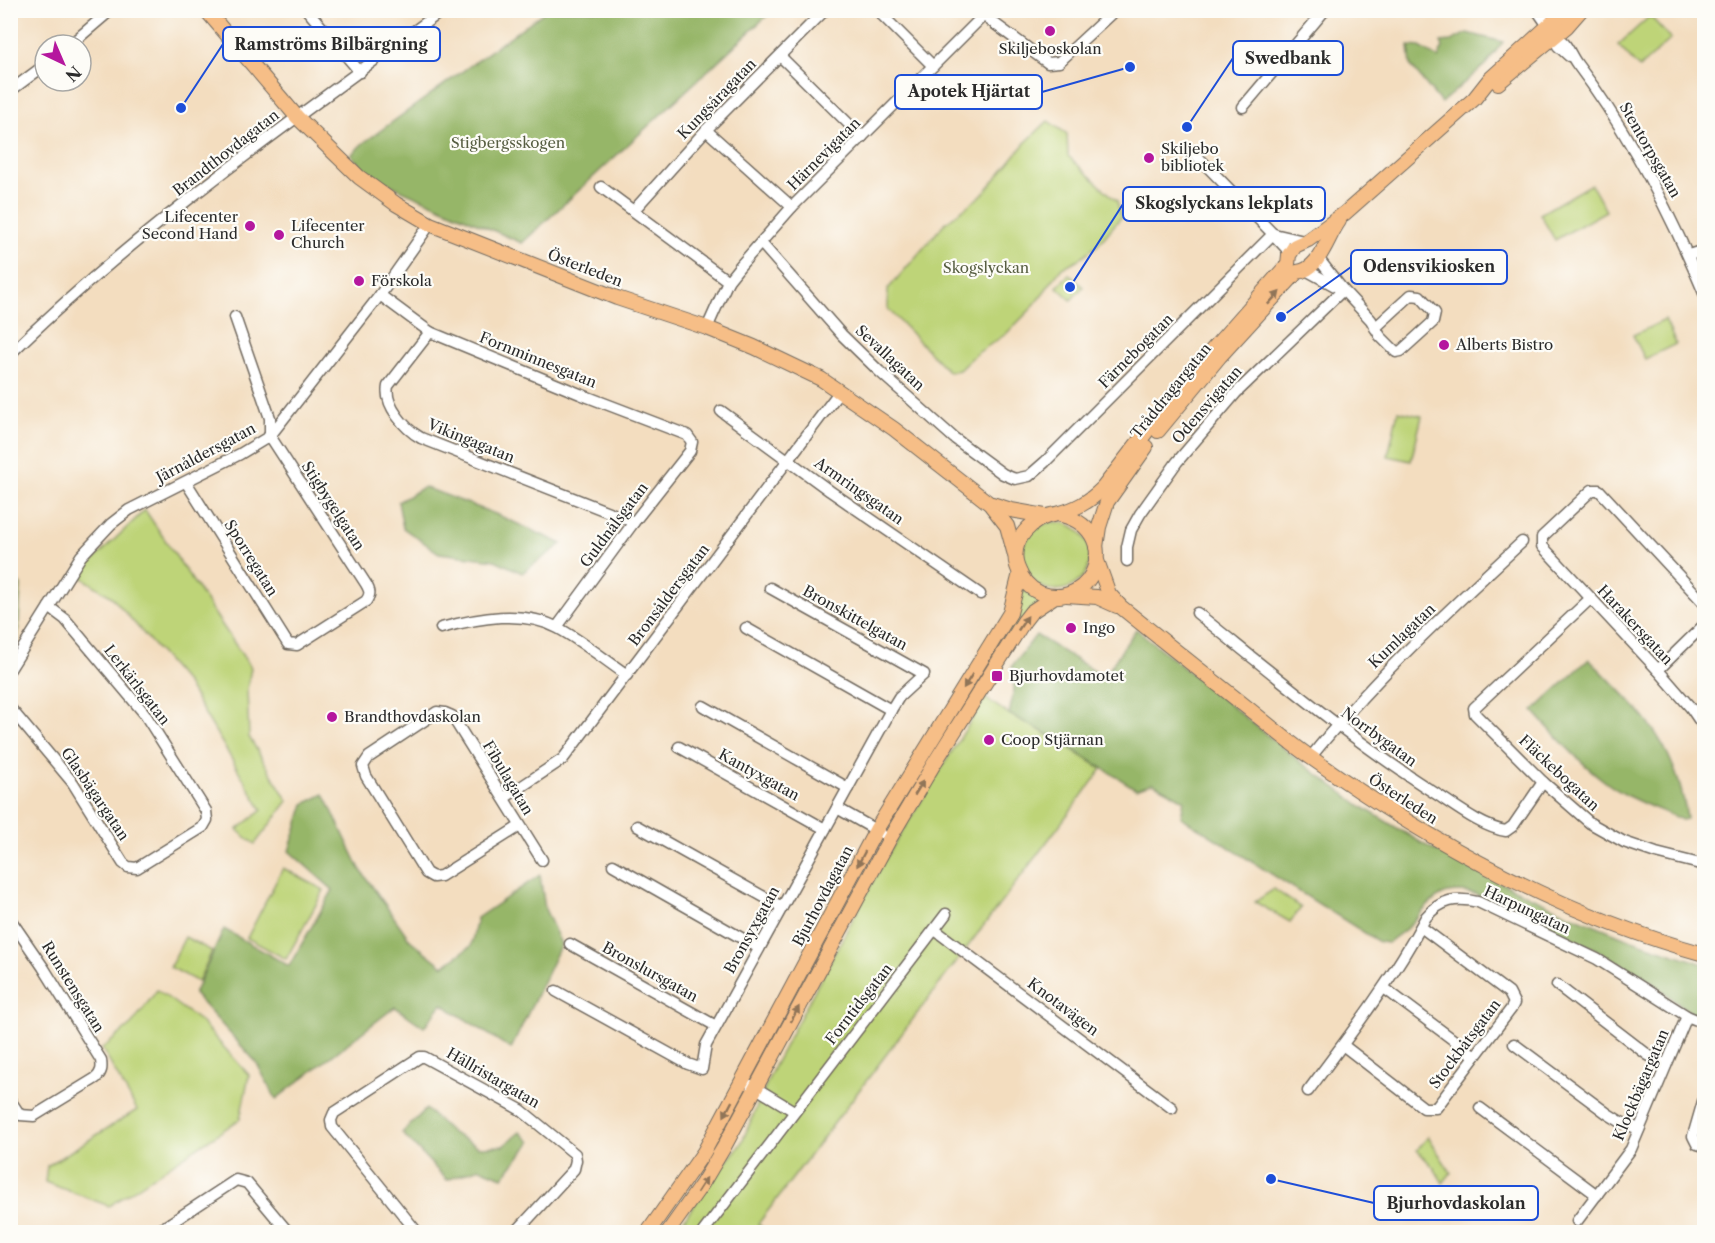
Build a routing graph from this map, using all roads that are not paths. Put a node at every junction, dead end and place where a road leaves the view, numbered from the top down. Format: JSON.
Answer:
{"nodes":[{"id":1,"x":111,"y":10,"type":"edge"},
{"id":2,"x":207,"y":10,"type":"edge"},
{"id":3,"x":307,"y":10,"type":"edge"},
{"id":4,"x":825,"y":10,"type":"edge"},
{"id":5,"x":877,"y":10,"type":"edge"},
{"id":6,"x":1115,"y":10,"type":"edge"},
{"id":7,"x":1325,"y":10,"type":"edge"},
{"id":8,"x":1537,"y":10,"type":"edge"},
{"id":9,"x":1566,"y":10,"type":"edge"},
{"id":10,"x":1581,"y":10,"type":"edge"},
{"id":11,"x":437,"y":12,"type":"edge"},
{"id":12,"x":979,"y":14,"type":"edge"},
{"id":13,"x":1552,"y":31,"type":"junction"},
{"id":14,"x":84,"y":33,"type":"edge"},
{"id":15,"x":780,"y":56,"type":"junction"},
{"id":16,"x":933,"y":66,"type":"junction"},
{"id":17,"x":360,"y":72,"type":"junction"},
{"id":18,"x":33,"y":74,"type":"edge"},
{"id":19,"x":10,"y":91,"type":"edge"},
{"id":20,"x":1243,"y":107,"type":"dead end"},
{"id":21,"x":297,"y":117,"type":"junction"},
{"id":22,"x":706,"y":130,"type":"junction"},
{"id":23,"x":862,"y":137,"type":"junction"},
{"id":24,"x":1194,"y":153,"type":"dead end"},
{"id":25,"x":601,"y":187,"type":"dead end"},
{"id":26,"x":792,"y":207,"type":"junction"},
{"id":27,"x":634,"y":210,"type":"junction"},
{"id":28,"x":1346,"y":213,"type":"junction"},
{"id":29,"x":430,"y":224,"type":"junction"},
{"id":30,"x":1274,"y":234,"type":"junction"},
{"id":31,"x":1306,"y":240,"type":"junction"},
{"id":32,"x":761,"y":243,"type":"junction"},
{"id":33,"x":1704,"y":250,"type":"edge"},
{"id":34,"x":1689,"y":255,"type":"junction"},
{"id":35,"x":1319,"y":256,"type":"junction"},
{"id":36,"x":1295,"y":265,"type":"junction"},
{"id":37,"x":728,"y":281,"type":"junction"},
{"id":38,"x":1343,"y":290,"type":"junction"},
{"id":39,"x":1704,"y":293,"type":"edge"},
{"id":40,"x":380,"y":295,"type":"junction"},
{"id":41,"x":235,"y":317,"type":"dead end"},
{"id":42,"x":707,"y":328,"type":"junction"},
{"id":43,"x":1375,"y":328,"type":"junction"},
{"id":44,"x":430,"y":332,"type":"junction"},
{"id":45,"x":10,"y":354,"type":"edge"},
{"id":46,"x":840,"y":391,"type":"junction"},
{"id":47,"x":721,"y":411,"type":"dead end"},
{"id":48,"x":270,"y":436,"type":"junction"},
{"id":49,"x":692,"y":441,"type":"joint"},
{"id":50,"x":790,"y":461,"type":"junction"},
{"id":51,"x":1013,"y":478,"type":"joint"},
{"id":52,"x":186,"y":482,"type":"junction"},
{"id":53,"x":990,"y":504,"type":"junction"},
{"id":54,"x":1051,"y":515,"type":"junction"},
{"id":55,"x":634,"y":522,"type":"junction"},
{"id":56,"x":1522,"y":542,"type":"dead end"},
{"id":57,"x":1096,"y":553,"type":"junction"},
{"id":58,"x":1015,"y":555,"type":"junction"},
{"id":59,"x":1127,"y":561,"type":"dead end"},
{"id":60,"x":1020,"y":573,"type":"junction"},
{"id":61,"x":770,"y":588,"type":"dead end"},
{"id":62,"x":980,"y":594,"type":"dead end"},
{"id":63,"x":1058,"y":596,"type":"junction"},
{"id":64,"x":1590,"y":599,"type":"junction"},
{"id":65,"x":1704,"y":603,"type":"edge"},
{"id":66,"x":49,"y":607,"type":"junction"},
{"id":67,"x":1121,"y":608,"type":"junction"},
{"id":68,"x":1197,"y":613,"type":"dead end"},
{"id":69,"x":1704,"y":626,"type":"edge"},
{"id":70,"x":557,"y":627,"type":"junction"},
{"id":71,"x":441,"y":628,"type":"dead end"},
{"id":72,"x":746,"y":628,"type":"dead end"},
{"id":73,"x":293,"y":645,"type":"joint"},
{"id":74,"x":10,"y":669,"type":"edge"},
{"id":75,"x":1658,"y":670,"type":"junction"},
{"id":76,"x":924,"y":674,"type":"joint"},
{"id":77,"x":627,"y":675,"type":"junction"},
{"id":78,"x":703,"y":706,"type":"dead end"},
{"id":79,"x":10,"y":708,"type":"edge"},
{"id":80,"x":891,"y":710,"type":"junction"},
{"id":81,"x":1337,"y":725,"type":"junction"},
{"id":82,"x":1704,"y":727,"type":"edge"},
{"id":83,"x":679,"y":747,"type":"dead end"},
{"id":84,"x":922,"y":754,"type":"junction"},
{"id":85,"x":1310,"y":758,"type":"junction"},
{"id":86,"x":935,"y":762,"type":"junction"},
{"id":87,"x":1543,"y":782,"type":"junction"},
{"id":88,"x":848,"y":788,"type":"junction"},
{"id":89,"x":504,"y":798,"type":"junction"},
{"id":90,"x":837,"y":808,"type":"junction"},
{"id":91,"x":520,"y":826,"type":"junction"},
{"id":92,"x":636,"y":826,"type":"dead end"},
{"id":93,"x":825,"y":829,"type":"junction"},
{"id":94,"x":876,"y":830,"type":"junction"},
{"id":95,"x":890,"y":838,"type":"junction"},
{"id":96,"x":542,"y":860,"type":"dead end"},
{"id":97,"x":613,"y":865,"type":"dead end"},
{"id":98,"x":1704,"y":865,"type":"edge"},
{"id":99,"x":131,"y":867,"type":"joint"},
{"id":100,"x":782,"y":907,"type":"junction"},
{"id":101,"x":946,"y":914,"type":"dead end"},
{"id":102,"x":10,"y":919,"type":"edge"},
{"id":103,"x":1421,"y":927,"type":"junction"},
{"id":104,"x":935,"y":930,"type":"junction"},
{"id":105,"x":570,"y":944,"type":"dead end"},
{"id":106,"x":759,"y":948,"type":"junction"},
{"id":107,"x":1704,"y":954,"type":"edge"},
{"id":108,"x":1557,"y":986,"type":"dead end"},
{"id":109,"x":1384,"y":988,"type":"junction"},
{"id":110,"x":556,"y":991,"type":"dead end"},
{"id":111,"x":1687,"y":1016,"type":"junction"},
{"id":112,"x":1704,"y":1023,"type":"edge"},
{"id":113,"x":716,"y":1026,"type":"junction"},
{"id":114,"x":1514,"y":1044,"type":"dead end"},
{"id":115,"x":1344,"y":1046,"type":"junction"},
{"id":116,"x":1475,"y":1056,"type":"junction"},
{"id":117,"x":1666,"y":1065,"type":"junction"},
{"id":118,"x":743,"y":1079,"type":"junction"},
{"id":119,"x":756,"y":1088,"type":"junction"},
{"id":120,"x":1308,"y":1092,"type":"dead end"},
{"id":121,"x":1704,"y":1098,"type":"edge"},
{"id":122,"x":10,"y":1100,"type":"edge"},
{"id":123,"x":1172,"y":1108,"type":"dead end"},
{"id":124,"x":1480,"y":1108,"type":"dead end"},
{"id":125,"x":794,"y":1112,"type":"junction"},
{"id":126,"x":1639,"y":1129,"type":"junction"},
{"id":127,"x":1704,"y":1146,"type":"edge"},
{"id":128,"x":1597,"y":1195,"type":"junction"},
{"id":129,"x":1576,"y":1221,"type":"dead end"},
{"id":130,"x":157,"y":1233,"type":"edge"},
{"id":131,"x":288,"y":1233,"type":"edge"},
{"id":132,"x":417,"y":1233,"type":"edge"},
{"id":133,"x":516,"y":1233,"type":"edge"},
{"id":134,"x":648,"y":1233,"type":"edge"},
{"id":135,"x":668,"y":1233,"type":"edge"},
{"id":136,"x":704,"y":1233,"type":"edge"}],
"edges":[{"from":1,"to":14,"type":"street"},
{"from":2,"to":21,"type":"main road","name":"Österleden"},
{"from":3,"to":17,"type":"street"},
{"from":4,"to":15,"type":"street","name":"Kungsåragatan"},
{"from":5,"to":16,"type":"street"},
{"from":6,"to":12,"type":"street"},
{"from":7,"to":20,"type":"street"},
{"from":8,"to":13,"type":"street","name":"Stentorpsgatan"},
{"from":9,"to":13,"type":"main road","name":"Tråddragargatan"},
{"from":10,"to":13,"type":"main road","name":"Tråddragargatan"},
{"from":11,"to":17,"type":"street","name":"Brandthovdagatan"},
{"from":12,"to":16,"type":"street","name":"Härnevigatan"},
{"from":13,"to":28,"type":"main road","name":"Tråddragargatan"},
{"from":13,"to":34,"type":"street","name":"Stentorpsgatan"},
{"from":15,"to":22,"type":"street","name":"Kungsåragatan"},
{"from":15,"to":23,"type":"street"},
{"from":16,"to":23,"type":"street","name":"Härnevigatan"},
{"from":17,"to":21,"type":"street","name":"Brandthovdagatan"},
{"from":18,"to":19,"type":"street"},
{"from":21,"to":29,"type":"main road","name":"Österleden"},
{"from":21,"to":45,"type":"street","name":"Brandthovdagatan"},
{"from":22,"to":26,"type":"street"},
{"from":22,"to":27,"type":"street","name":"Kungsåragatan"},
{"from":23,"to":26,"type":"street","name":"Härnevigatan"},
{"from":24,"to":30,"type":"street"},
{"from":25,"to":27,"type":"street"},
{"from":26,"to":32,"type":"street","name":"Härnevigatan"},
{"from":27,"to":37,"type":"street"},
{"from":28,"to":31,"type":"main road","name":"Tråddragargatan"},
{"from":28,"to":35,"type":"main road","name":"Tråddragargatan"},
{"from":29,"to":40,"type":"street","name":"Järnåldersgatan"},
{"from":29,"to":42,"type":"main road","name":"Österleden"},
{"from":30,"to":31,"type":"street"},
{"from":30,"to":36,"type":"street"},
{"from":30,"to":51,"type":"street","name":"Färnebogatan"},
{"from":31,"to":35,"type":"main road"},
{"from":31,"to":36,"type":"main road","name":"Tråddragargatan"},
{"from":32,"to":37,"type":"street","name":"Härnevigatan"},
{"from":32,"to":51,"type":"street","name":"Sevallagatan"},
{"from":33,"to":34,"type":"street"},
{"from":34,"to":39,"type":"street","name":"Stentorpsgatan"},
{"from":35,"to":36,"type":"main road","name":"Tråddragargatan"},
{"from":35,"to":38,"type":"street"},
{"from":36,"to":38,"type":"street"},
{"from":36,"to":54,"type":"main road","name":"Tråddragargatan"},
{"from":57,"to":36,"type":"main road","name":"Tråddragargatan","one_way":true},
{"from":37,"to":42,"type":"street","name":"Härnevigatan"},
{"from":38,"to":43,"type":"street"},
{"from":38,"to":59,"type":"street","name":"Odensvigatan"},
{"from":40,"to":44,"type":"street","name":"Fornminnesgatan"},
{"from":40,"to":48,"type":"street","name":"Järnåldersgatan"},
{"from":41,"to":48,"type":"street"},
{"from":42,"to":46,"type":"main road","name":"Österleden"},
{"from":43,"to":43,"type":"street"},
{"from":44,"to":49,"type":"street","name":"Fornminnesgatan"},
{"from":44,"to":55,"type":"street","name":"Vikingagatan"},
{"from":46,"to":50,"type":"street","name":"Bronsåldersgatan"},
{"from":46,"to":53,"type":"main road","name":"Österleden"},
{"from":47,"to":50,"type":"street","name":"Armringsgatan"},
{"from":48,"to":52,"type":"street","name":"Järnåldersgatan"},
{"from":48,"to":73,"type":"street","name":"Stigbygelgatan"},
{"from":49,"to":55,"type":"street","name":"Guldnålsgatan"},
{"from":50,"to":62,"type":"street","name":"Armringsgatan"},
{"from":50,"to":77,"type":"street","name":"Bronsåldersgatan"},
{"from":52,"to":66,"type":"street","name":"Järnåldersgatan"},
{"from":52,"to":73,"type":"street","name":"Sporregatan"},
{"from":53,"to":54,"type":"main road","name":"Österleden"},
{"from":53,"to":58,"type":"main road","name":"Österleden"},
{"from":54,"to":57,"type":"main road"},
{"from":54,"to":58,"type":"main road"},
{"from":55,"to":70,"type":"street","name":"Guldnålsgatan"},
{"from":56,"to":81,"type":"street","name":"Kumlagatan"},
{"from":57,"to":63,"type":"main road"},
{"from":57,"to":67,"type":"main road","name":"Österleden"},
{"from":58,"to":60,"type":"main road"},
{"from":60,"to":63,"type":"main road"},
{"from":60,"to":84,"type":"main road","name":"Bjurhovdagatan","one_way":true},
{"from":61,"to":76,"type":"street","name":"Bronskittelgatan"},
{"from":63,"to":67,"type":"main road","name":"Österleden"},
{"from":86,"to":63,"type":"main road","name":"Bjurhovdagatan","one_way":true},
{"from":64,"to":65,"type":"street","name":"Harakersgatan"},
{"from":64,"to":75,"type":"street","name":"Harakersgatan"},
{"from":64,"to":87,"type":"street","name":"Fläckebogatan"},
{"from":66,"to":74,"type":"street","name":"Järnåldersgatan"},
{"from":66,"to":99,"type":"street","name":"Lerkärlsgatan"},
{"from":67,"to":85,"type":"main road","name":"Österleden"},
{"from":68,"to":81,"type":"street","name":"Norrbygatan"},
{"from":69,"to":75,"type":"street"},
{"from":70,"to":71,"type":"street"},
{"from":70,"to":77,"type":"street"},
{"from":72,"to":80,"type":"street"},
{"from":75,"to":82,"type":"street","name":"Harakersgatan"},
{"from":76,"to":80,"type":"street","name":"Bronsyxgatan"},
{"from":77,"to":89,"type":"street","name":"Bronsåldersgatan"},
{"from":78,"to":88,"type":"street"},
{"from":79,"to":99,"type":"street","name":"Glasbägargatan"},
{"from":80,"to":88,"type":"street","name":"Bronsyxgatan"},
{"from":81,"to":85,"type":"street","name":"Kumlagatan"},
{"from":81,"to":87,"type":"street","name":"Norrbygatan"},
{"from":83,"to":93,"type":"street","name":"Kantyxgatan"},
{"from":84,"to":86,"type":"main road"},
{"from":84,"to":94,"type":"main road","name":"Bjurhovdagatan"},
{"from":85,"to":107,"type":"main road","name":"Österleden"},
{"from":95,"to":86,"type":"main road","name":"Bjurhovdagatan","one_way":true},
{"from":87,"to":98,"type":"street","name":"Fläckebogatan"},
{"from":88,"to":90,"type":"street","name":"Bronsyxgatan"},
{"from":89,"to":91,"type":"street","name":"Fibulagatan"},
{"from":89,"to":91,"type":"street","name":"Fibulagatan"},
{"from":90,"to":93,"type":"street","name":"Bronsyxgatan"},
{"from":90,"to":94,"type":"street"},
{"from":91,"to":96,"type":"street","name":"Fibulagatan"},
{"from":92,"to":100,"type":"street"},
{"from":93,"to":100,"type":"street","name":"Bronsyxgatan"},
{"from":94,"to":95,"type":"street"},
{"from":94,"to":118,"type":"main road","name":"Bjurhovdagatan","one_way":true},
{"from":119,"to":95,"type":"main road","name":"Bjurhovdagatan","one_way":true},
{"from":97,"to":106,"type":"street"},
{"from":100,"to":106,"type":"street","name":"Bronsyxgatan"},
{"from":101,"to":104,"type":"street","name":"Forntidsgatan"},
{"from":102,"to":122,"type":"street","name":"Runstensgatan"},
{"from":103,"to":109,"type":"street","name":"Harpungatan"},
{"from":103,"to":111,"type":"street","name":"Harpungatan"},
{"from":103,"to":116,"type":"street","name":"Stockbåtsgatan"},
{"from":104,"to":123,"type":"street","name":"Knotavägen"},
{"from":104,"to":125,"type":"street","name":"Forntidsgatan"},
{"from":105,"to":113,"type":"street","name":"Bronslursgatan"},
{"from":106,"to":113,"type":"street","name":"Bronsyxgatan"},
{"from":108,"to":117,"type":"street"},
{"from":109,"to":115,"type":"street","name":"Harpungatan"},
{"from":109,"to":116,"type":"street"},
{"from":110,"to":113,"type":"street","name":"Bronsyxgatan"},
{"from":111,"to":112,"type":"street","name":"Harpungatan"},
{"from":111,"to":117,"type":"street","name":"Klockbägargatan"},
{"from":114,"to":126,"type":"street"},
{"from":115,"to":116,"type":"street","name":"Stockbåtsgatan"},
{"from":115,"to":120,"type":"street","name":"Harpungatan"},
{"from":117,"to":126,"type":"street","name":"Klockbägargatan"},
{"from":118,"to":119,"type":"street"},
{"from":118,"to":134,"type":"main road","name":"Bjurhovdagatan","one_way":true},
{"from":119,"to":125,"type":"street"},
{"from":135,"to":119,"type":"main road","name":"Bjurhovdagatan","one_way":true},
{"from":121,"to":127,"type":"street"},
{"from":124,"to":128,"type":"street"},
{"from":125,"to":136,"type":"street","name":"Forntidsgatan"},
{"from":126,"to":128,"type":"street","name":"Klockbägargatan"},
{"from":128,"to":129,"type":"street","name":"Klockbägargatan"},
{"from":130,"to":131,"type":"street"},
{"from":132,"to":133,"type":"street","name":"Hällristargatan"}]}
